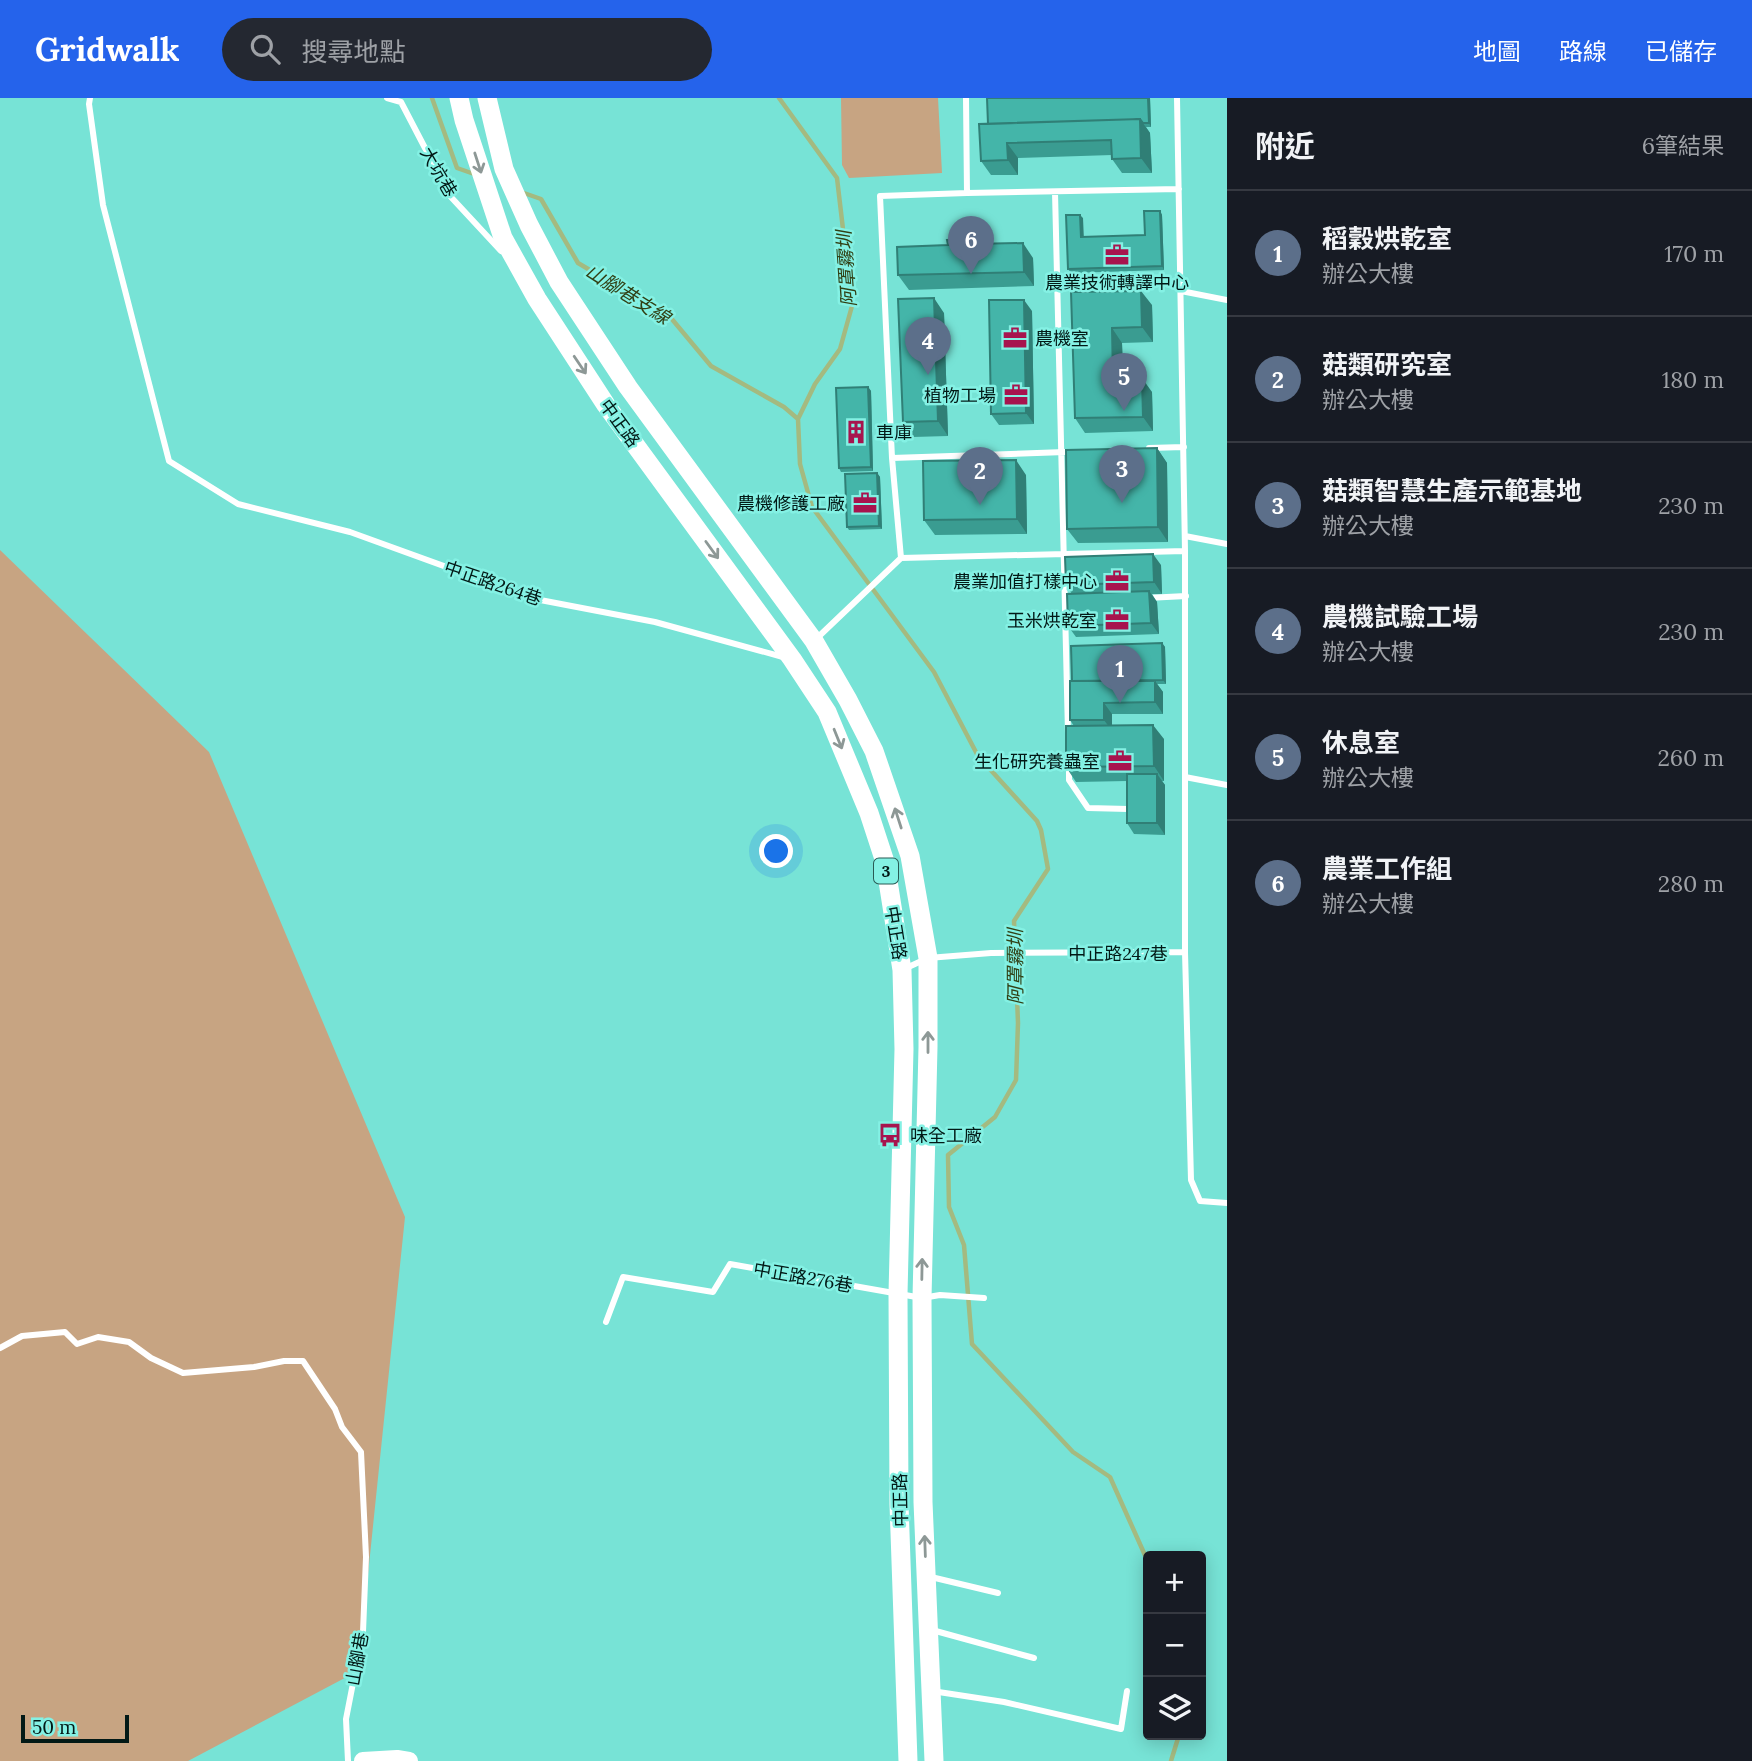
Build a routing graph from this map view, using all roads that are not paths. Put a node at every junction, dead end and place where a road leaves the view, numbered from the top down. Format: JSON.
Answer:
{"nodes":[{"id":1,"x":90,"y":98,"type":"edge"},
{"id":2,"x":387,"y":98,"type":"edge"},
{"id":3,"x":459,"y":98,"type":"edge"},
{"id":4,"x":487,"y":98,"type":"edge"},
{"id":5,"x":965,"y":98,"type":"edge"},
{"id":6,"x":1177,"y":98,"type":"edge"},
{"id":7,"x":1179,"y":189,"type":"junction"},
{"id":8,"x":1055,"y":192,"type":"junction"},
{"id":9,"x":967,"y":193,"type":"junction"},
{"id":10,"x":526,"y":278,"type":"junction"},
{"id":11,"x":1181,"y":291,"type":"junction"},
{"id":12,"x":1227,"y":300,"type":"edge"},
{"id":13,"x":1184,"y":447,"type":"junction"},
{"id":14,"x":1143,"y":449,"type":"edge"},
{"id":15,"x":1075,"y":451,"type":"edge"},
{"id":16,"x":1061,"y":452,"type":"junction"},
{"id":17,"x":892,"y":458,"type":"junction"},
{"id":18,"x":1185,"y":536,"type":"junction"},
{"id":19,"x":1227,"y":544,"type":"edge"},
{"id":20,"x":1185,"y":551,"type":"junction"},
{"id":21,"x":1063,"y":554,"type":"junction"},
{"id":22,"x":901,"y":558,"type":"junction"},
{"id":23,"x":1186,"y":596,"type":"junction"},
{"id":24,"x":1132,"y":598,"type":"edge"},
{"id":25,"x":1065,"y":601,"type":"junction"},
{"id":26,"x":1078,"y":601,"type":"edge"},
{"id":27,"x":814,"y":641,"type":"junction"},
{"id":28,"x":792,"y":659,"type":"junction"},
{"id":29,"x":1068,"y":740,"type":"edge"},
{"id":30,"x":1068,"y":753,"type":"edge"},
{"id":31,"x":1185,"y":777,"type":"junction"},
{"id":32,"x":1227,"y":785,"type":"edge"},
{"id":33,"x":1128,"y":809,"type":"edge"},
{"id":34,"x":1185,"y":953,"type":"junction"},
{"id":35,"x":928,"y":958,"type":"junction"},
{"id":36,"x":902,"y":970,"type":"junction"},
{"id":37,"x":1227,"y":1203,"type":"edge"},
{"id":38,"x":898,"y":1294,"type":"junction"},
{"id":39,"x":931,"y":1296,"type":"junction"},
{"id":40,"x":984,"y":1298,"type":"dead end"},
{"id":41,"x":606,"y":1322,"type":"dead end"},
{"id":42,"x":0,"y":1348,"type":"edge"},
{"id":43,"x":925,"y":1576,"type":"junction"},
{"id":44,"x":998,"y":1593,"type":"dead end"},
{"id":45,"x":905,"y":1628,"type":"junction"},
{"id":46,"x":927,"y":1629,"type":"junction"},
{"id":47,"x":1034,"y":1658,"type":"dead end"},
{"id":48,"x":930,"y":1690,"type":"junction"},
{"id":49,"x":1127,"y":1691,"type":"dead end"},
{"id":50,"x":401,"y":1760,"type":"edge"},
{"id":51,"x":348,"y":1761,"type":"edge"},
{"id":52,"x":363,"y":1761,"type":"edge"},
{"id":53,"x":908,"y":1761,"type":"edge"},
{"id":54,"x":934,"y":1761,"type":"edge"}],
"edges":[{"from":1,"to":28,"type":"lane","name":"中正路264巷"},
{"from":2,"to":10,"type":"lane","name":"大坑巷"},
{"from":3,"to":10,"type":"main road","name":"中正路","number":"3","one_way":true},
{"from":4,"to":27,"type":"main road","name":"中正路","number":"3"},
{"from":5,"to":9,"type":"lane"},
{"from":6,"to":7,"type":"lane"},
{"from":7,"to":8,"type":"lane"},
{"from":7,"to":11,"type":"lane"},
{"from":8,"to":9,"type":"lane"},
{"from":8,"to":16,"type":"lane"},
{"from":9,"to":17,"type":"lane"},
{"from":10,"to":28,"type":"main road","name":"中正路","number":"3","one_way":true},
{"from":11,"to":12,"type":"lane"},
{"from":11,"to":13,"type":"lane"},
{"from":13,"to":14,"type":"lane"},
{"from":13,"to":18,"type":"lane"},
{"from":15,"to":16,"type":"lane"},
{"from":16,"to":17,"type":"lane"},
{"from":16,"to":21,"type":"lane"},
{"from":17,"to":22,"type":"lane"},
{"from":18,"to":19,"type":"lane"},
{"from":18,"to":20,"type":"lane"},
{"from":20,"to":21,"type":"lane"},
{"from":20,"to":23,"type":"lane"},
{"from":21,"to":22,"type":"lane"},
{"from":21,"to":25,"type":"lane"},
{"from":22,"to":27,"type":"lane"},
{"from":23,"to":24,"type":"lane"},
{"from":23,"to":31,"type":"lane"},
{"from":25,"to":26,"type":"lane"},
{"from":25,"to":29,"type":"lane"},
{"from":35,"to":27,"type":"main road","name":"中正路","number":"3","one_way":true},
{"from":28,"to":36,"type":"main road","name":"中正路","number":"3","one_way":true},
{"from":30,"to":33,"type":"lane"},
{"from":31,"to":32,"type":"lane"},
{"from":31,"to":34,"type":"lane"},
{"from":34,"to":35,"type":"lane","name":"中正路247巷"},
{"from":34,"to":37,"type":"lane","name":"中正路247巷"},
{"from":35,"to":36,"type":"lane","name":"中正路247巷"},
{"from":39,"to":35,"type":"main road","name":"中正路","number":"3","one_way":true},
{"from":36,"to":38,"type":"main road","name":"中正路","number":"3"},
{"from":38,"to":39,"type":"lane","name":"中正路276巷"},
{"from":38,"to":41,"type":"lane","name":"中正路276巷"},
{"from":38,"to":45,"type":"main road","name":"中正路","number":"3"},
{"from":39,"to":40,"type":"lane","name":"中正路276巷"},
{"from":43,"to":39,"type":"main road","name":"中正路","number":"3","one_way":true},
{"from":42,"to":51,"type":"lane","name":"山腳巷"},
{"from":43,"to":44,"type":"lane"},
{"from":43,"to":46,"type":"main road","name":"中正路","number":"3"},
{"from":45,"to":46,"type":"main road"},
{"from":45,"to":53,"type":"main road","name":"中正路","number":"3"},
{"from":46,"to":47,"type":"lane"},
{"from":46,"to":48,"type":"main road","name":"中正路","number":"3"},
{"from":48,"to":49,"type":"lane"},
{"from":48,"to":54,"type":"main road","name":"中正路","number":"3"},
{"from":50,"to":52,"type":"street"}]}
